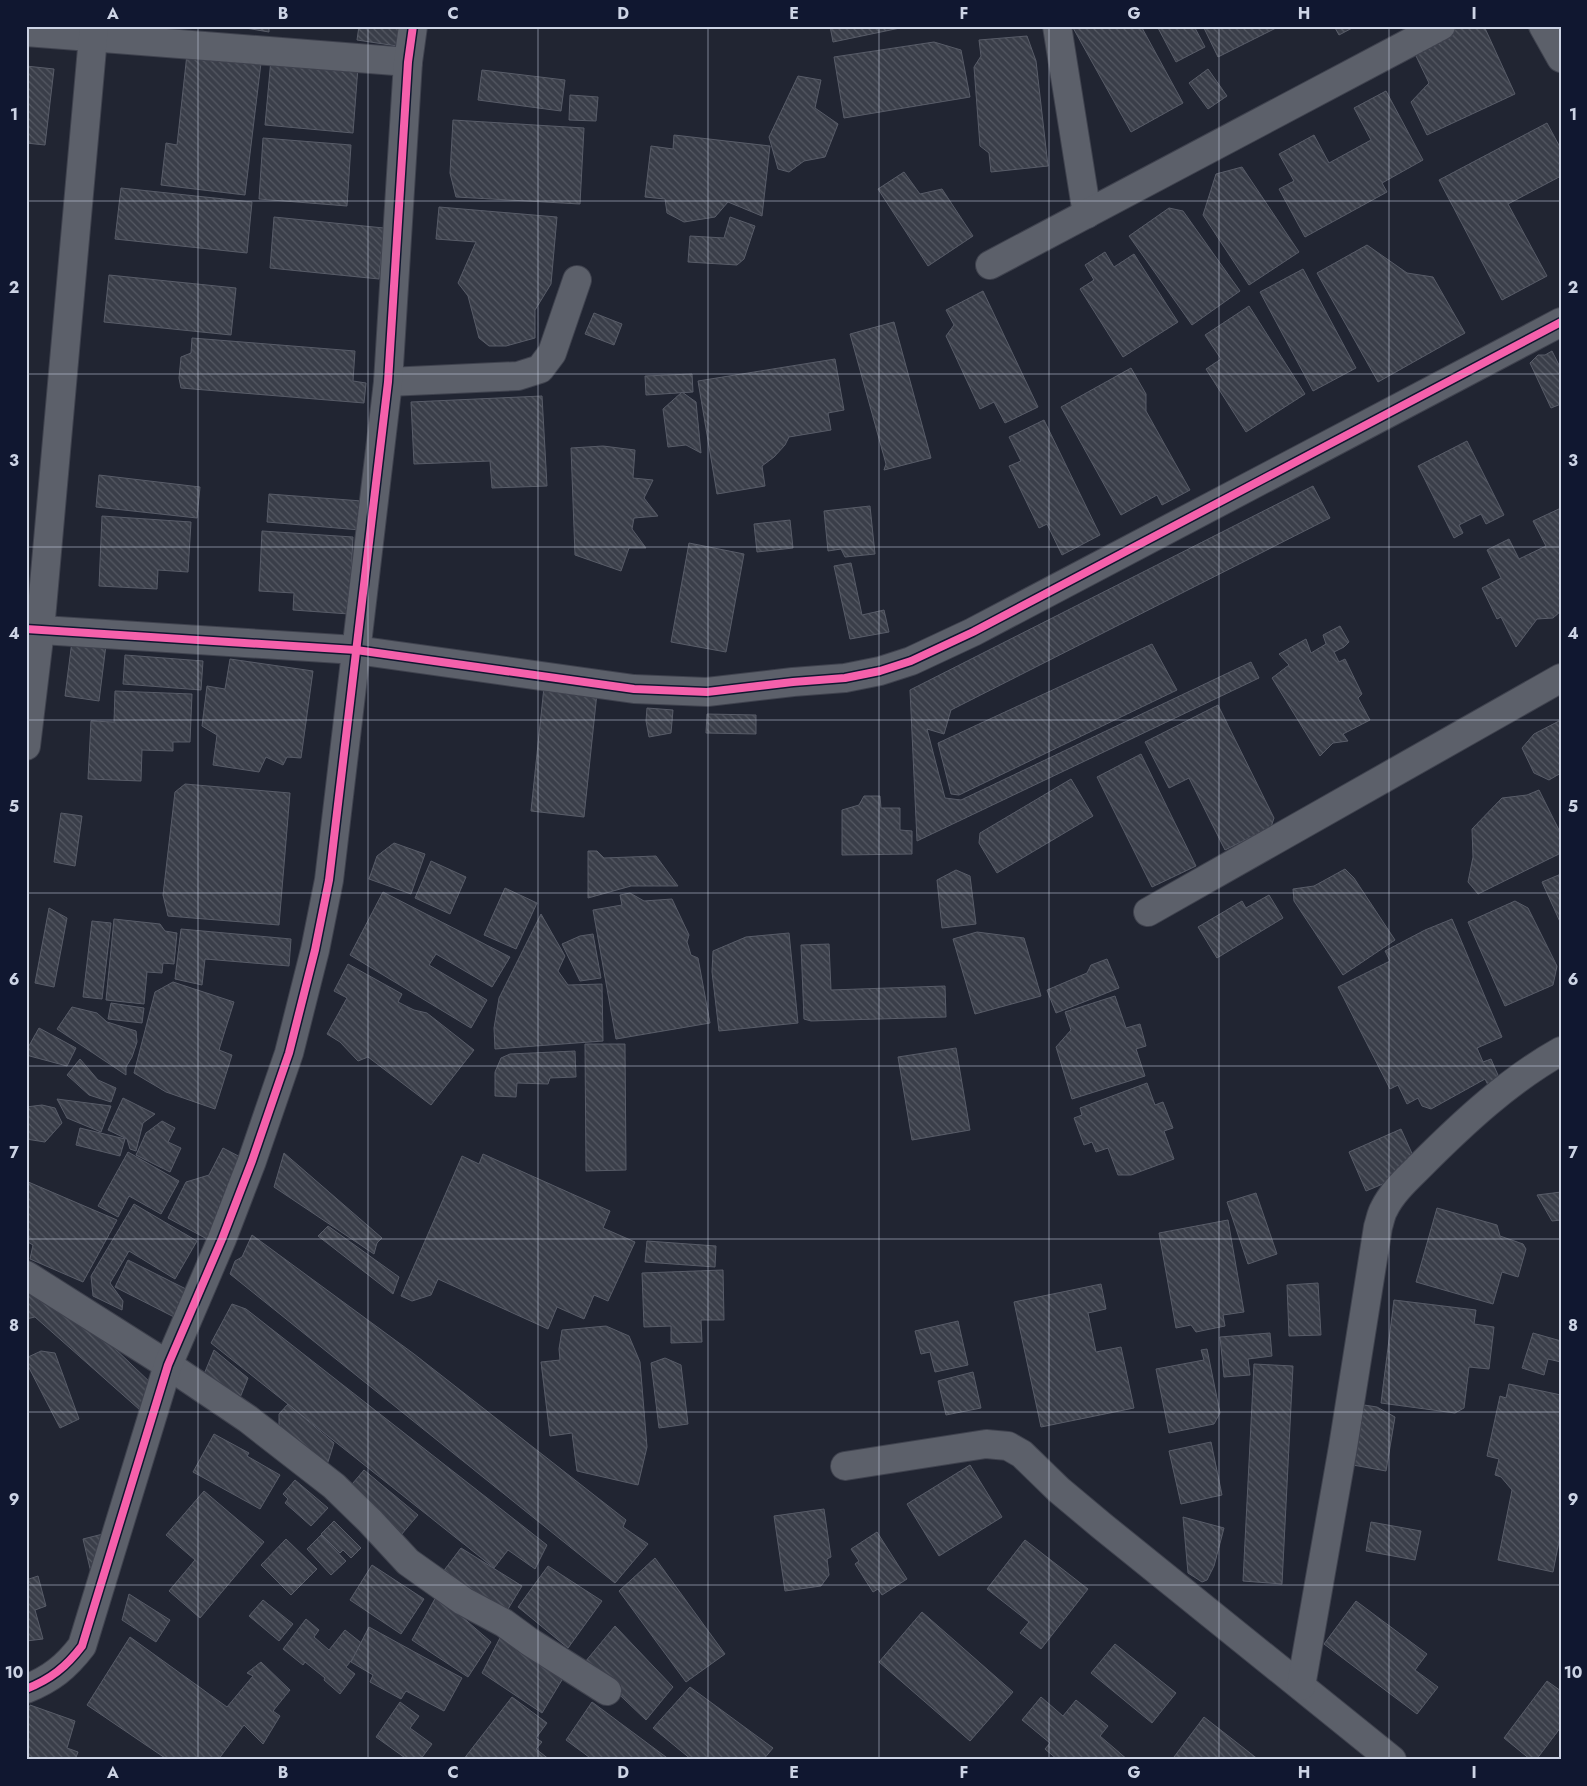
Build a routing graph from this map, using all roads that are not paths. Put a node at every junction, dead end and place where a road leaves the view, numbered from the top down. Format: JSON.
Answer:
{"nodes":[{"id":1,"x":413,"y":26,"type":"edge"},
{"id":2,"x":1057,"y":26,"type":"edge"},
{"id":3,"x":1441,"y":26,"type":"edge"},
{"id":4,"x":1543,"y":26,"type":"edge"},
{"id":5,"x":26,"y":32,"type":"edge"},
{"id":6,"x":94,"y":32,"type":"edge"},
{"id":7,"x":1561,"y":58,"type":"edge"},
{"id":8,"x":408,"y":62,"type":"junction"},
{"id":9,"x":1087,"y":214,"type":"junction"},
{"id":10,"x":990,"y":266,"type":"dead end"},
{"id":11,"x":577,"y":280,"type":"dead end"},
{"id":12,"x":1561,"y":322,"type":"edge"},
{"id":13,"x":388,"y":382,"type":"junction"},
{"id":14,"x":33,"y":630,"type":"edge"},
{"id":15,"x":356,"y":650,"type":"junction"},
{"id":16,"x":1561,"y":678,"type":"edge"},
{"id":17,"x":26,"y":746,"type":"edge"},
{"id":18,"x":1148,"y":912,"type":"dead end"},
{"id":19,"x":1561,"y":1051,"type":"edge"},
{"id":20,"x":26,"y":1276,"type":"edge"},
{"id":21,"x":168,"y":1365,"type":"junction"},
{"id":22,"x":845,"y":1466,"type":"dead end"},
{"id":23,"x":1300,"y":1686,"type":"junction"},
{"id":24,"x":26,"y":1689,"type":"edge"},
{"id":25,"x":606,"y":1691,"type":"dead end"},
{"id":26,"x":1392,"y":1760,"type":"edge"}],
"edges":[{"from":1,"to":8,"type":"street"},
{"from":2,"to":9,"type":"street"},
{"from":3,"to":9,"type":"street"},
{"from":4,"to":7,"type":"street"},
{"from":5,"to":6,"type":"street"},
{"from":6,"to":8,"type":"street"},
{"from":6,"to":14,"type":"street"},
{"from":8,"to":13,"type":"street"},
{"from":9,"to":10,"type":"street"},
{"from":11,"to":13,"type":"street"},
{"from":12,"to":15,"type":"street"},
{"from":13,"to":15,"type":"street"},
{"from":14,"to":15,"type":"street"},
{"from":14,"to":17,"type":"street"},
{"from":15,"to":21,"type":"street"},
{"from":16,"to":18,"type":"street"},
{"from":19,"to":23,"type":"street"},
{"from":20,"to":21,"type":"street"},
{"from":21,"to":24,"type":"street"},
{"from":21,"to":25,"type":"street"},
{"from":22,"to":23,"type":"street"},
{"from":23,"to":26,"type":"street"}]}
